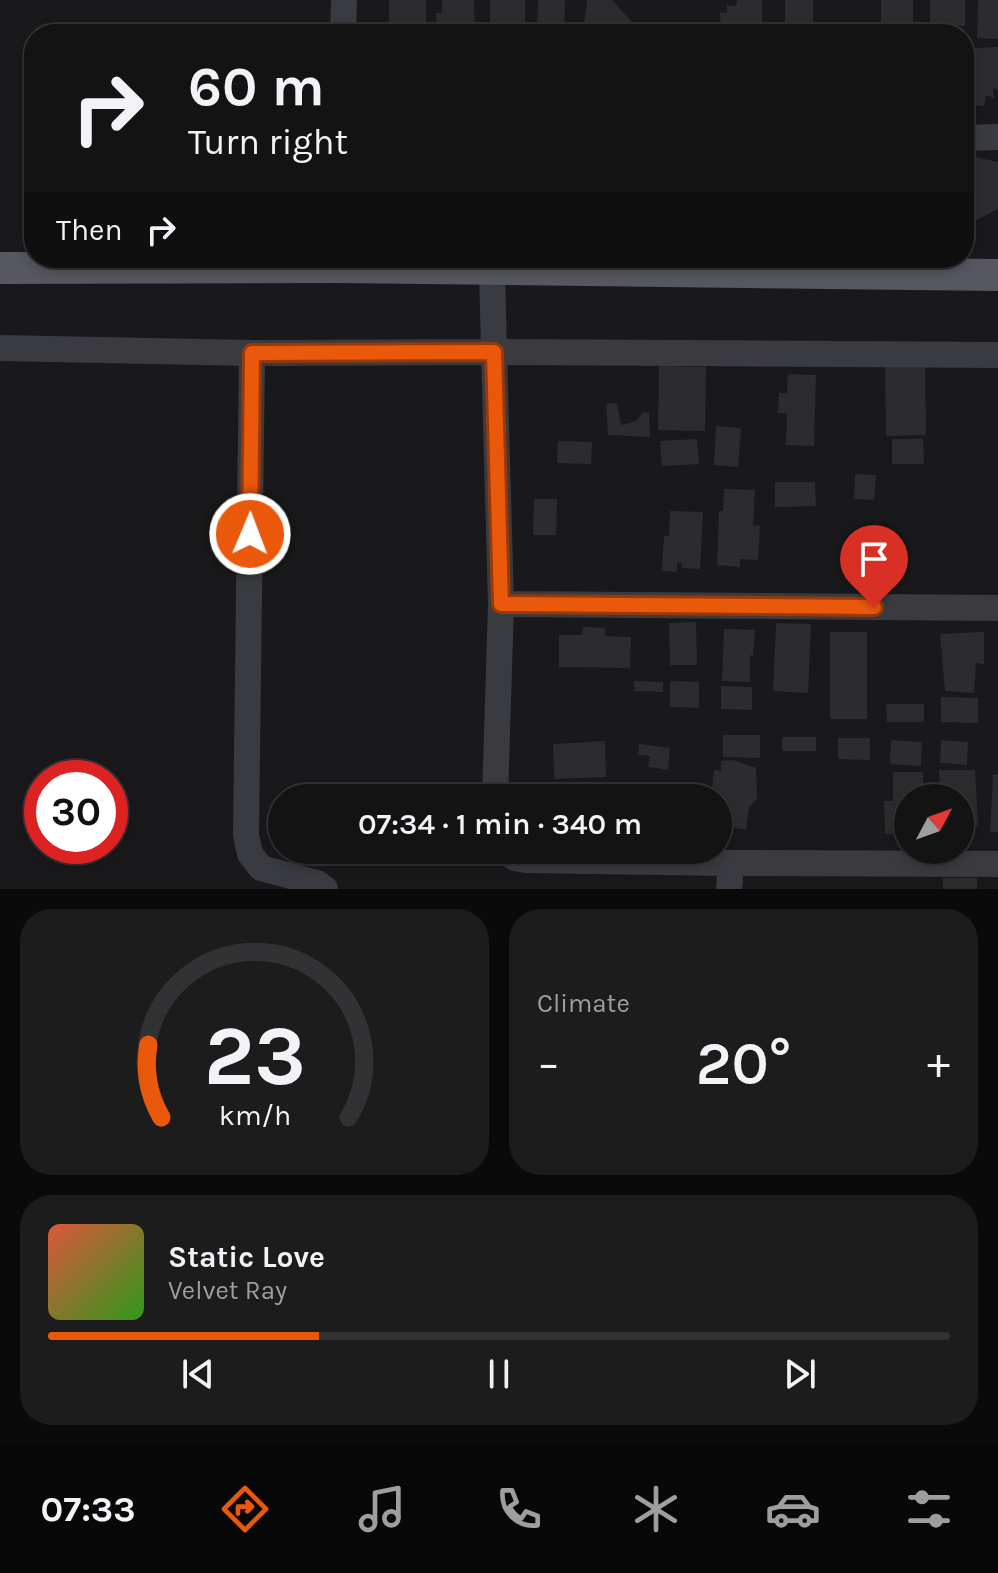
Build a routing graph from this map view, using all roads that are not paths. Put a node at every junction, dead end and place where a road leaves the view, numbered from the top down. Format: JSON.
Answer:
{"nodes":[{"id":1,"x":344,"y":0,"type":"edge"},
{"id":2,"x":343,"y":24,"type":"edge"},
{"id":3,"x":998,"y":137,"type":"edge"},
{"id":4,"x":974,"y":138,"type":"edge"},
{"id":5,"x":0,"y":268,"type":"edge"},
{"id":6,"x":24,"y":268,"type":"edge"},
{"id":7,"x":466,"y":268,"type":"edge"},
{"id":8,"x":492,"y":269,"type":"junction"},
{"id":9,"x":998,"y":275,"type":"edge"},
{"id":10,"x":0,"y":348,"type":"edge"},
{"id":11,"x":494,"y":352,"type":"junction"},
{"id":12,"x":252,"y":353,"type":"junction"},
{"id":13,"x":998,"y":355,"type":"edge"},
{"id":14,"x":501,"y":604,"type":"junction"},
{"id":15,"x":998,"y":608,"type":"edge"},
{"id":16,"x":495,"y":784,"type":"edge"},
{"id":17,"x":577,"y":864,"type":"edge"},
{"id":18,"x":998,"y":864,"type":"edge"},
{"id":19,"x":730,"y":876,"type":"edge"},
{"id":20,"x":325,"y":889,"type":"edge"}],
"edges":[{"from":1,"to":2,"type":"street"},
{"from":3,"to":4,"type":"street"},
{"from":5,"to":6,"type":"main road"},
{"from":7,"to":8,"type":"main road"},
{"from":8,"to":9,"type":"main road"},
{"from":8,"to":11,"type":"street"},
{"from":10,"to":12,"type":"street"},
{"from":11,"to":12,"type":"street"},
{"from":11,"to":13,"type":"street"},
{"from":11,"to":14,"type":"street"},
{"from":12,"to":20,"type":"street"},
{"from":14,"to":15,"type":"street"},
{"from":14,"to":16,"type":"street"},
{"from":17,"to":19,"type":"street"},
{"from":18,"to":19,"type":"street"}]}
